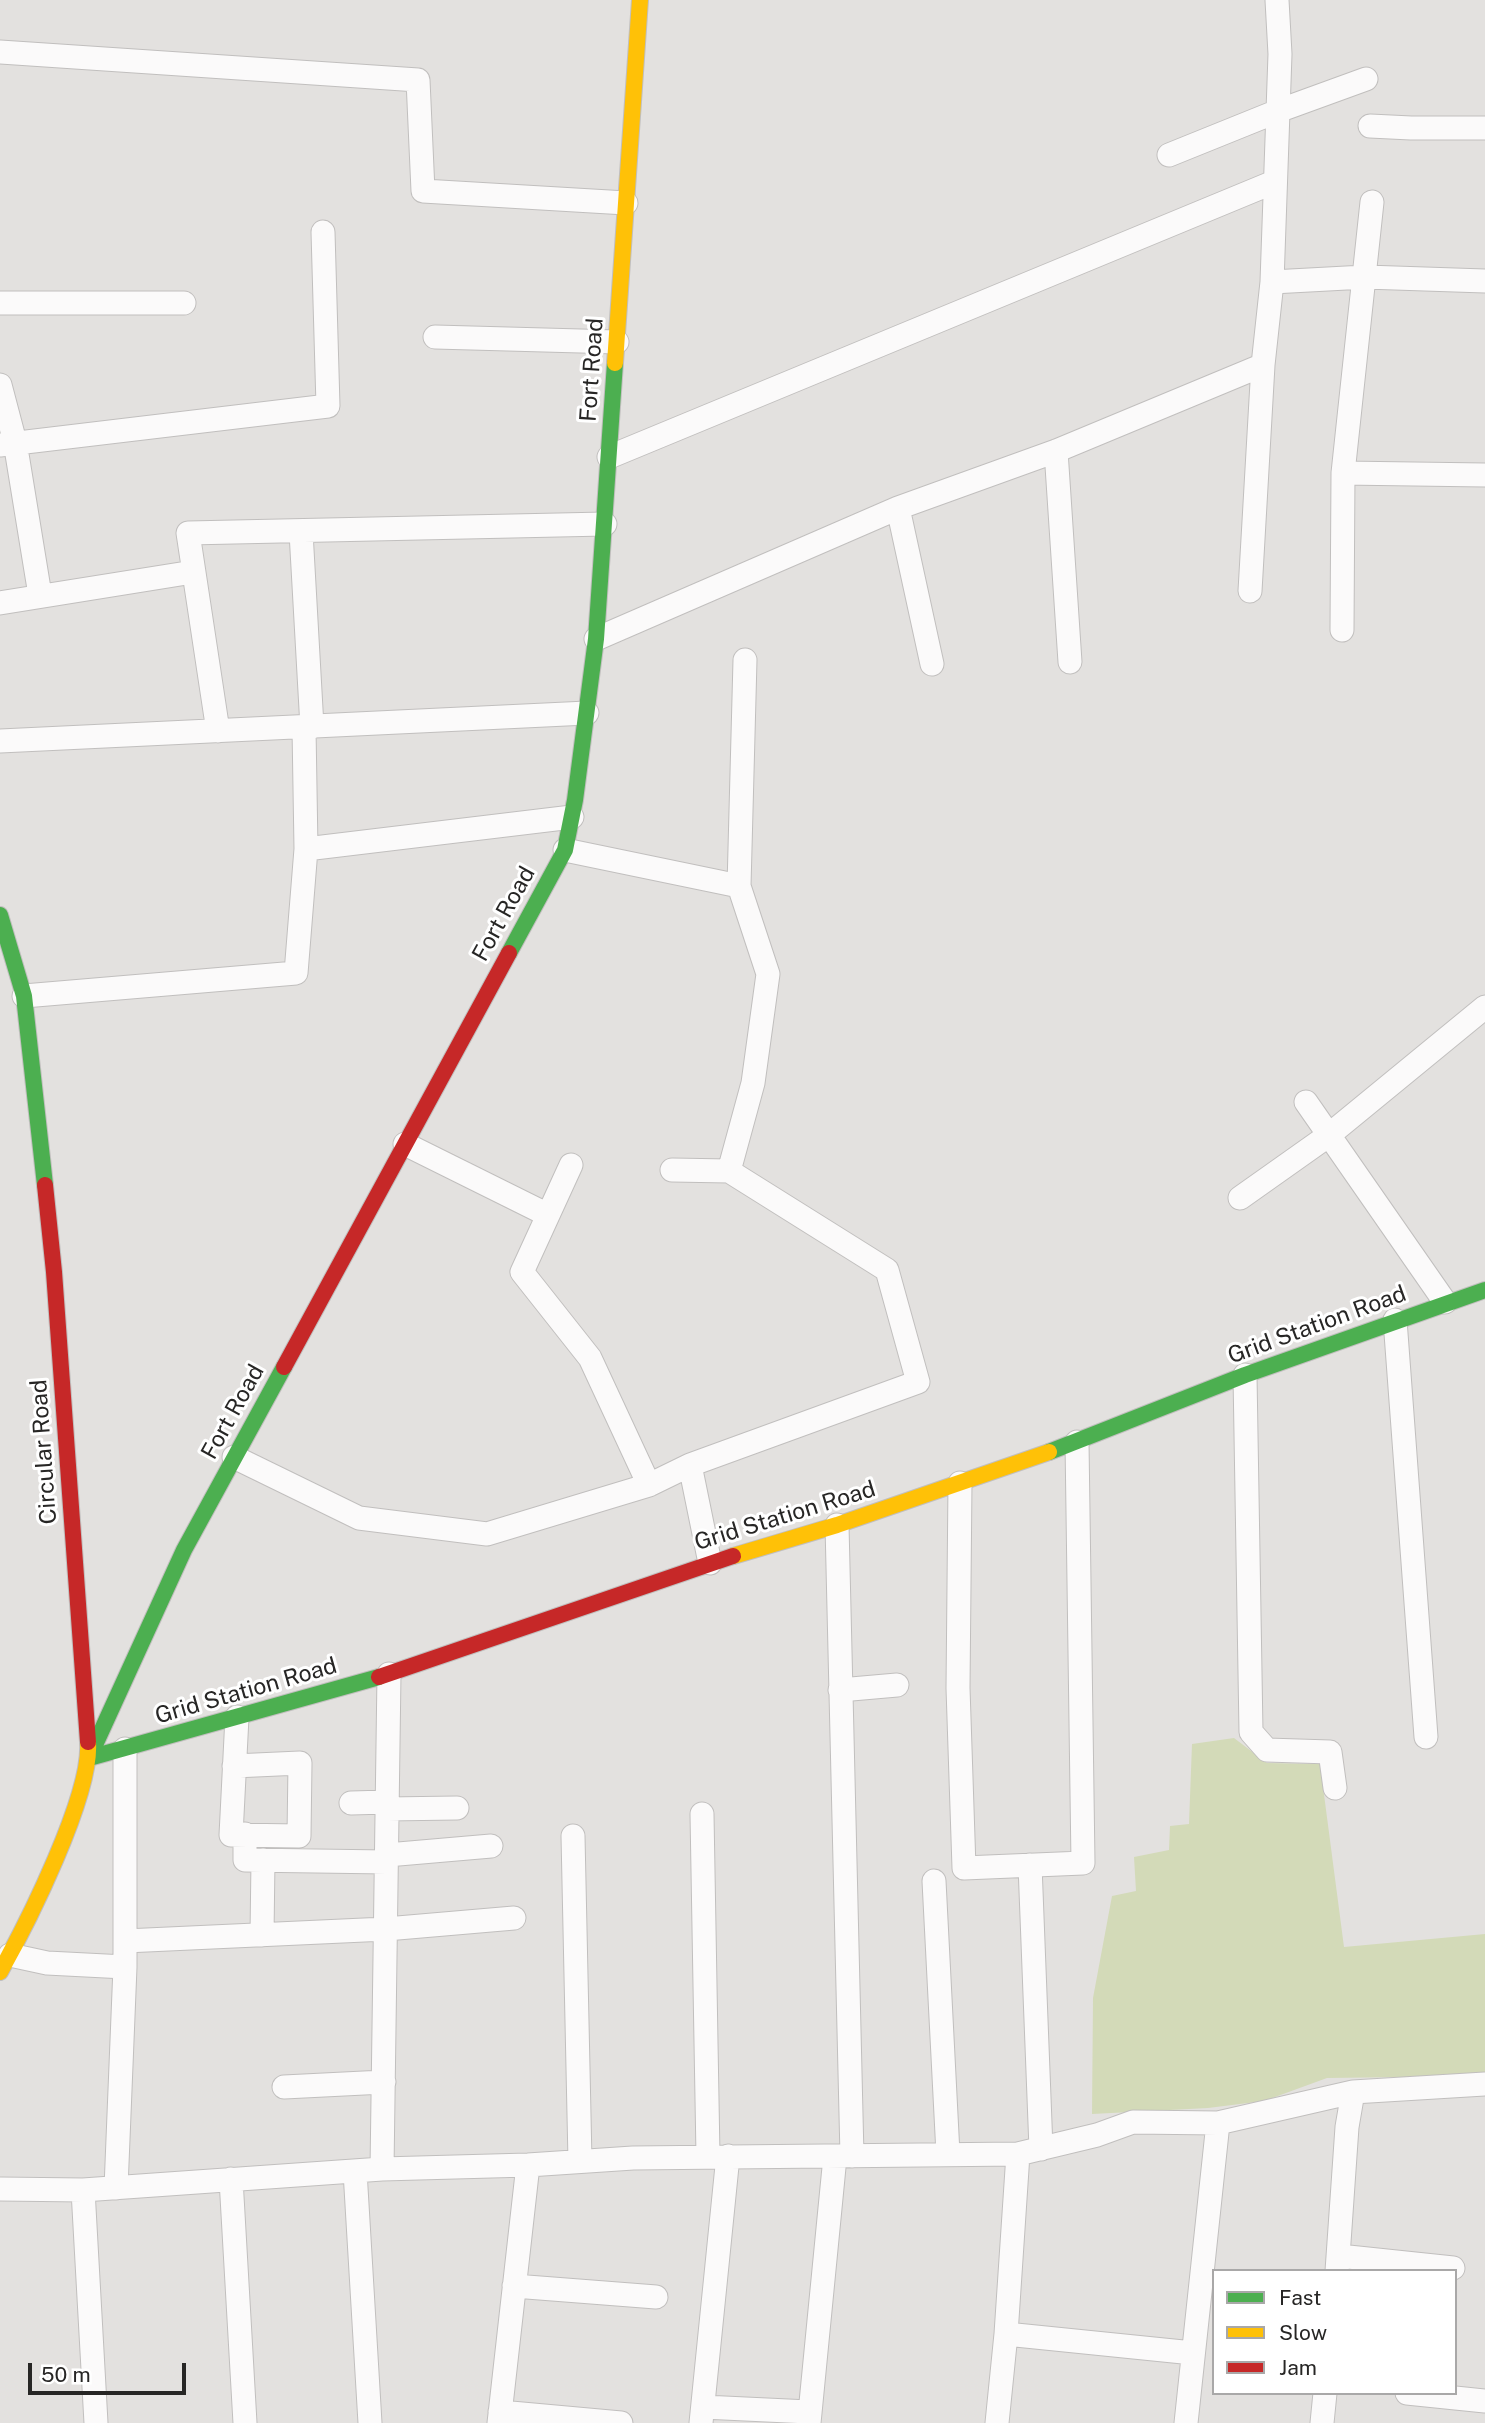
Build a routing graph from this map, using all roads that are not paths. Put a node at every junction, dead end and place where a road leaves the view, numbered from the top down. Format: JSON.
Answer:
{"nodes":[{"id":1,"x":639,"y":0,"type":"edge"},
{"id":2,"x":1276,"y":0,"type":"edge"},
{"id":3,"x":0,"y":52,"type":"edge"},
{"id":4,"x":1366,"y":79,"type":"dead end"},
{"id":5,"x":1278,"y":111,"type":"junction"},
{"id":6,"x":1370,"y":126,"type":"dead end"},
{"id":7,"x":1485,"y":128,"type":"edge"},
{"id":8,"x":1169,"y":155,"type":"dead end"},
{"id":9,"x":1274,"y":182,"type":"junction"},
{"id":10,"x":1372,"y":202,"type":"dead end"},
{"id":11,"x":626,"y":204,"type":"junction"},
{"id":12,"x":323,"y":232,"type":"dead end"},
{"id":13,"x":1365,"y":277,"type":"junction"},
{"id":14,"x":1485,"y":281,"type":"edge"},
{"id":15,"x":1272,"y":282,"type":"junction"},
{"id":16,"x":0,"y":303,"type":"edge"},
{"id":17,"x":184,"y":303,"type":"dead end"},
{"id":18,"x":435,"y":337,"type":"dead end"},
{"id":19,"x":617,"y":342,"type":"junction"},
{"id":20,"x":1263,"y":365,"type":"junction"},
{"id":21,"x":0,"y":385,"type":"edge"},
{"id":22,"x":7,"y":443,"type":"edge"},
{"id":23,"x":1056,"y":451,"type":"junction"},
{"id":24,"x":609,"y":457,"type":"junction"},
{"id":25,"x":1343,"y":473,"type":"junction"},
{"id":26,"x":1485,"y":475,"type":"edge"},
{"id":27,"x":898,"y":508,"type":"junction"},
{"id":28,"x":605,"y":523,"type":"junction"},
{"id":29,"x":301,"y":532,"type":"junction"},
{"id":30,"x":193,"y":572,"type":"junction"},
{"id":31,"x":1250,"y":592,"type":"dead end"},
{"id":32,"x":40,"y":595,"type":"junction"},
{"id":33,"x":0,"y":603,"type":"edge"},
{"id":34,"x":1342,"y":631,"type":"dead end"},
{"id":35,"x":596,"y":639,"type":"junction"},
{"id":36,"x":746,"y":660,"type":"dead end"},
{"id":37,"x":1070,"y":662,"type":"dead end"},
{"id":38,"x":932,"y":664,"type":"dead end"},
{"id":39,"x":587,"y":713,"type":"junction"},
{"id":40,"x":308,"y":727,"type":"junction"},
{"id":41,"x":218,"y":731,"type":"junction"},
{"id":42,"x":0,"y":741,"type":"edge"},
{"id":43,"x":572,"y":817,"type":"junction"},
{"id":44,"x":306,"y":849,"type":"junction"},
{"id":45,"x":565,"y":850,"type":"junction"},
{"id":46,"x":739,"y":886,"type":"junction"},
{"id":47,"x":0,"y":915,"type":"edge"},
{"id":48,"x":7,"y":963,"type":"edge"},
{"id":49,"x":24,"y":996,"type":"junction"},
{"id":50,"x":1485,"y":1007,"type":"edge"},
{"id":51,"x":1306,"y":1102,"type":"dead end"},
{"id":52,"x":1329,"y":1135,"type":"junction"},
{"id":53,"x":405,"y":1144,"type":"junction"},
{"id":54,"x":571,"y":1165,"type":"dead end"},
{"id":55,"x":672,"y":1170,"type":"dead end"},
{"id":56,"x":729,"y":1171,"type":"junction"},
{"id":57,"x":1240,"y":1198,"type":"dead end"},
{"id":58,"x":548,"y":1215,"type":"junction"},
{"id":59,"x":1485,"y":1290,"type":"edge"},
{"id":60,"x":1445,"y":1302,"type":"junction"},
{"id":61,"x":1395,"y":1320,"type":"junction"},
{"id":62,"x":1245,"y":1375,"type":"junction"},
{"id":63,"x":1077,"y":1442,"type":"junction"},
{"id":64,"x":234,"y":1457,"type":"junction"},
{"id":65,"x":691,"y":1465,"type":"junction"},
{"id":66,"x":960,"y":1483,"type":"junction"},
{"id":67,"x":649,"y":1485,"type":"junction"},
{"id":68,"x":837,"y":1525,"type":"junction"},
{"id":69,"x":710,"y":1563,"type":"junction"},
{"id":70,"x":389,"y":1674,"type":"junction"},
{"id":71,"x":897,"y":1685,"type":"dead end"},
{"id":72,"x":840,"y":1690,"type":"junction"},
{"id":73,"x":237,"y":1717,"type":"junction"},
{"id":74,"x":1426,"y":1737,"type":"dead end"},
{"id":75,"x":125,"y":1749,"type":"junction"},
{"id":76,"x":89,"y":1758,"type":"junction"},
{"id":77,"x":234,"y":1766,"type":"junction"},
{"id":78,"x":1335,"y":1788,"type":"dead end"},
{"id":79,"x":351,"y":1803,"type":"dead end"},
{"id":80,"x":387,"y":1806,"type":"junction"},
{"id":81,"x":457,"y":1808,"type":"dead end"},
{"id":82,"x":702,"y":1814,"type":"dead end"},
{"id":83,"x":245,"y":1834,"type":"junction"},
{"id":84,"x":573,"y":1836,"type":"dead end"},
{"id":85,"x":491,"y":1846,"type":"dead end"},
{"id":86,"x":387,"y":1858,"type":"junction"},
{"id":87,"x":263,"y":1860,"type":"junction"},
{"id":88,"x":1030,"y":1865,"type":"junction"},
{"id":89,"x":934,"y":1881,"type":"dead end"},
{"id":90,"x":514,"y":1919,"type":"dead end"},
{"id":91,"x":386,"y":1929,"type":"junction"},
{"id":92,"x":262,"y":1935,"type":"junction"},
{"id":93,"x":125,"y":1941,"type":"junction"},
{"id":94,"x":5,"y":1964,"type":"edge"},
{"id":95,"x":125,"y":1967,"type":"junction"},
{"id":96,"x":384,"y":2082,"type":"junction"},
{"id":97,"x":1485,"y":2084,"type":"edge"},
{"id":98,"x":284,"y":2087,"type":"dead end"},
{"id":99,"x":1353,"y":2092,"type":"junction"},
{"id":100,"x":1218,"y":2123,"type":"junction"},
{"id":101,"x":1041,"y":2149,"type":"junction"},
{"id":102,"x":948,"y":2154,"type":"junction"},
{"id":103,"x":1018,"y":2154,"type":"junction"},
{"id":104,"x":718,"y":2156,"type":"junction"},
{"id":105,"x":844,"y":2157,"type":"junction"},
{"id":106,"x":579,"y":2161,"type":"junction"},
{"id":107,"x":528,"y":2165,"type":"junction"},
{"id":108,"x":382,"y":2169,"type":"junction"},
{"id":109,"x":355,"y":2171,"type":"junction"},
{"id":110,"x":231,"y":2179,"type":"junction"},
{"id":111,"x":116,"y":2188,"type":"junction"},
{"id":112,"x":0,"y":2189,"type":"edge"},
{"id":113,"x":83,"y":2190,"type":"junction"},
{"id":114,"x":1338,"y":2264,"type":"edge"},
{"id":115,"x":1453,"y":2268,"type":"dead end"},
{"id":116,"x":514,"y":2287,"type":"junction"},
{"id":117,"x":656,"y":2297,"type":"dead end"},
{"id":118,"x":1006,"y":2334,"type":"junction"},
{"id":119,"x":1193,"y":2353,"type":"junction"},
{"id":120,"x":1325,"y":2395,"type":"edge"},
{"id":121,"x":1426,"y":2395,"type":"edge"},
{"id":122,"x":1485,"y":2401,"type":"edge"},
{"id":123,"x":702,"y":2415,"type":"edge"},
{"id":124,"x":809,"y":2417,"type":"edge"},
{"id":125,"x":499,"y":2418,"type":"edge"},
{"id":126,"x":96,"y":2423,"type":"edge"},
{"id":127,"x":245,"y":2423,"type":"edge"},
{"id":128,"x":370,"y":2423,"type":"edge"},
{"id":129,"x":621,"y":2423,"type":"edge"},
{"id":130,"x":997,"y":2423,"type":"edge"},
{"id":131,"x":1186,"y":2423,"type":"edge"},
{"id":132,"x":1322,"y":2423,"type":"edge"}],
"edges":[{"from":1,"to":11,"type":"main road","name":"Fort Road"},
{"from":2,"to":5,"type":"street"},
{"from":3,"to":11,"type":"street"},
{"from":4,"to":5,"type":"street"},
{"from":5,"to":8,"type":"street"},
{"from":5,"to":9,"type":"street"},
{"from":6,"to":7,"type":"street"},
{"from":9,"to":15,"type":"street"},
{"from":9,"to":24,"type":"street"},
{"from":10,"to":13,"type":"street"},
{"from":11,"to":19,"type":"main road","name":"Fort Road"},
{"from":12,"to":22,"type":"street"},
{"from":13,"to":14,"type":"street"},
{"from":13,"to":15,"type":"street"},
{"from":13,"to":25,"type":"street"},
{"from":15,"to":20,"type":"street"},
{"from":16,"to":17,"type":"street"},
{"from":18,"to":19,"type":"street"},
{"from":19,"to":24,"type":"main road","name":"Fort Road"},
{"from":20,"to":23,"type":"street"},
{"from":20,"to":31,"type":"street"},
{"from":21,"to":22,"type":"street"},
{"from":22,"to":32,"type":"street"},
{"from":23,"to":27,"type":"street"},
{"from":23,"to":37,"type":"street"},
{"from":24,"to":28,"type":"main road","name":"Fort Road"},
{"from":25,"to":26,"type":"street"},
{"from":25,"to":34,"type":"street"},
{"from":27,"to":35,"type":"street"},
{"from":27,"to":38,"type":"street"},
{"from":28,"to":29,"type":"street"},
{"from":28,"to":35,"type":"main road","name":"Fort Road"},
{"from":29,"to":30,"type":"street"},
{"from":29,"to":40,"type":"street"},
{"from":30,"to":32,"type":"street"},
{"from":30,"to":41,"type":"street"},
{"from":32,"to":33,"type":"street"},
{"from":35,"to":39,"type":"main road","name":"Fort Road"},
{"from":36,"to":46,"type":"street"},
{"from":39,"to":40,"type":"street"},
{"from":39,"to":43,"type":"main road","name":"Fort Road"},
{"from":40,"to":41,"type":"street"},
{"from":40,"to":44,"type":"street"},
{"from":41,"to":42,"type":"street"},
{"from":43,"to":44,"type":"street"},
{"from":43,"to":45,"type":"main road","name":"Fort Road"},
{"from":44,"to":49,"type":"street"},
{"from":45,"to":46,"type":"street"},
{"from":45,"to":53,"type":"main road","name":"Fort Road"},
{"from":46,"to":56,"type":"street"},
{"from":47,"to":48,"type":"main road","name":"Circular Road"},
{"from":48,"to":49,"type":"main road","name":"Circular Road"},
{"from":49,"to":76,"type":"main road","name":"Circular Road"},
{"from":50,"to":52,"type":"street"},
{"from":51,"to":52,"type":"street"},
{"from":52,"to":57,"type":"street"},
{"from":52,"to":60,"type":"street"},
{"from":53,"to":58,"type":"street"},
{"from":53,"to":64,"type":"main road","name":"Fort Road"},
{"from":54,"to":58,"type":"street"},
{"from":55,"to":56,"type":"street"},
{"from":56,"to":65,"type":"street"},
{"from":58,"to":67,"type":"street"},
{"from":59,"to":60,"type":"main road","name":"Grid Station Road"},
{"from":60,"to":61,"type":"main road","name":"Grid Station Road"},
{"from":61,"to":62,"type":"main road","name":"Grid Station Road"},
{"from":61,"to":74,"type":"street"},
{"from":62,"to":63,"type":"main road","name":"Grid Station Road"},
{"from":62,"to":78,"type":"street"},
{"from":63,"to":66,"type":"main road","name":"Grid Station Road"},
{"from":63,"to":88,"type":"street"},
{"from":64,"to":67,"type":"street"},
{"from":64,"to":76,"type":"main road","name":"Fort Road"},
{"from":65,"to":67,"type":"street"},
{"from":65,"to":69,"type":"street"},
{"from":66,"to":68,"type":"main road","name":"Grid Station Road"},
{"from":66,"to":88,"type":"street"},
{"from":68,"to":69,"type":"main road","name":"Grid Station Road"},
{"from":68,"to":72,"type":"street"},
{"from":69,"to":70,"type":"main road","name":"Grid Station Road"},
{"from":70,"to":73,"type":"main road","name":"Grid Station Road"},
{"from":70,"to":80,"type":"street"},
{"from":71,"to":72,"type":"street"},
{"from":72,"to":105,"type":"street"},
{"from":73,"to":75,"type":"main road","name":"Grid Station Road"},
{"from":73,"to":77,"type":"street"},
{"from":75,"to":76,"type":"main road","name":"Grid Station Road"},
{"from":75,"to":93,"type":"street"},
{"from":76,"to":94,"type":"main road","name":"Circular Road"},
{"from":77,"to":83,"type":"street"},
{"from":77,"to":83,"type":"street"},
{"from":79,"to":80,"type":"street"},
{"from":80,"to":81,"type":"street"},
{"from":80,"to":86,"type":"street"},
{"from":82,"to":104,"type":"street"},
{"from":83,"to":87,"type":"street"},
{"from":84,"to":106,"type":"street"},
{"from":85,"to":86,"type":"street"},
{"from":86,"to":87,"type":"street"},
{"from":86,"to":91,"type":"street"},
{"from":87,"to":92,"type":"street"},
{"from":88,"to":101,"type":"street"},
{"from":89,"to":102,"type":"street"},
{"from":90,"to":91,"type":"street"},
{"from":91,"to":92,"type":"street"},
{"from":91,"to":96,"type":"street"},
{"from":92,"to":93,"type":"street"},
{"from":93,"to":95,"type":"street"},
{"from":94,"to":95,"type":"street"},
{"from":95,"to":111,"type":"street"},
{"from":96,"to":98,"type":"street"},
{"from":96,"to":108,"type":"street"},
{"from":97,"to":99,"type":"street"},
{"from":99,"to":100,"type":"street"},
{"from":99,"to":114,"type":"street"},
{"from":100,"to":101,"type":"street"},
{"from":100,"to":119,"type":"street"},
{"from":101,"to":103,"type":"street"},
{"from":102,"to":103,"type":"street"},
{"from":102,"to":105,"type":"street"},
{"from":103,"to":118,"type":"street"},
{"from":104,"to":105,"type":"street"},
{"from":104,"to":106,"type":"street"},
{"from":104,"to":123,"type":"street"},
{"from":105,"to":124,"type":"street"},
{"from":106,"to":107,"type":"street"},
{"from":107,"to":108,"type":"street"},
{"from":107,"to":116,"type":"street"},
{"from":108,"to":109,"type":"street"},
{"from":109,"to":110,"type":"street"},
{"from":109,"to":128,"type":"street"},
{"from":110,"to":111,"type":"street"},
{"from":110,"to":127,"type":"street"},
{"from":111,"to":113,"type":"street"},
{"from":112,"to":113,"type":"street"},
{"from":113,"to":126,"type":"street"},
{"from":114,"to":115,"type":"street"},
{"from":116,"to":117,"type":"street"},
{"from":116,"to":125,"type":"street"},
{"from":118,"to":119,"type":"street"},
{"from":118,"to":130,"type":"street"},
{"from":119,"to":131,"type":"street"},
{"from":120,"to":132,"type":"street"},
{"from":121,"to":122,"type":"street"},
{"from":123,"to":124,"type":"street"},
{"from":125,"to":129,"type":"street"}]}
